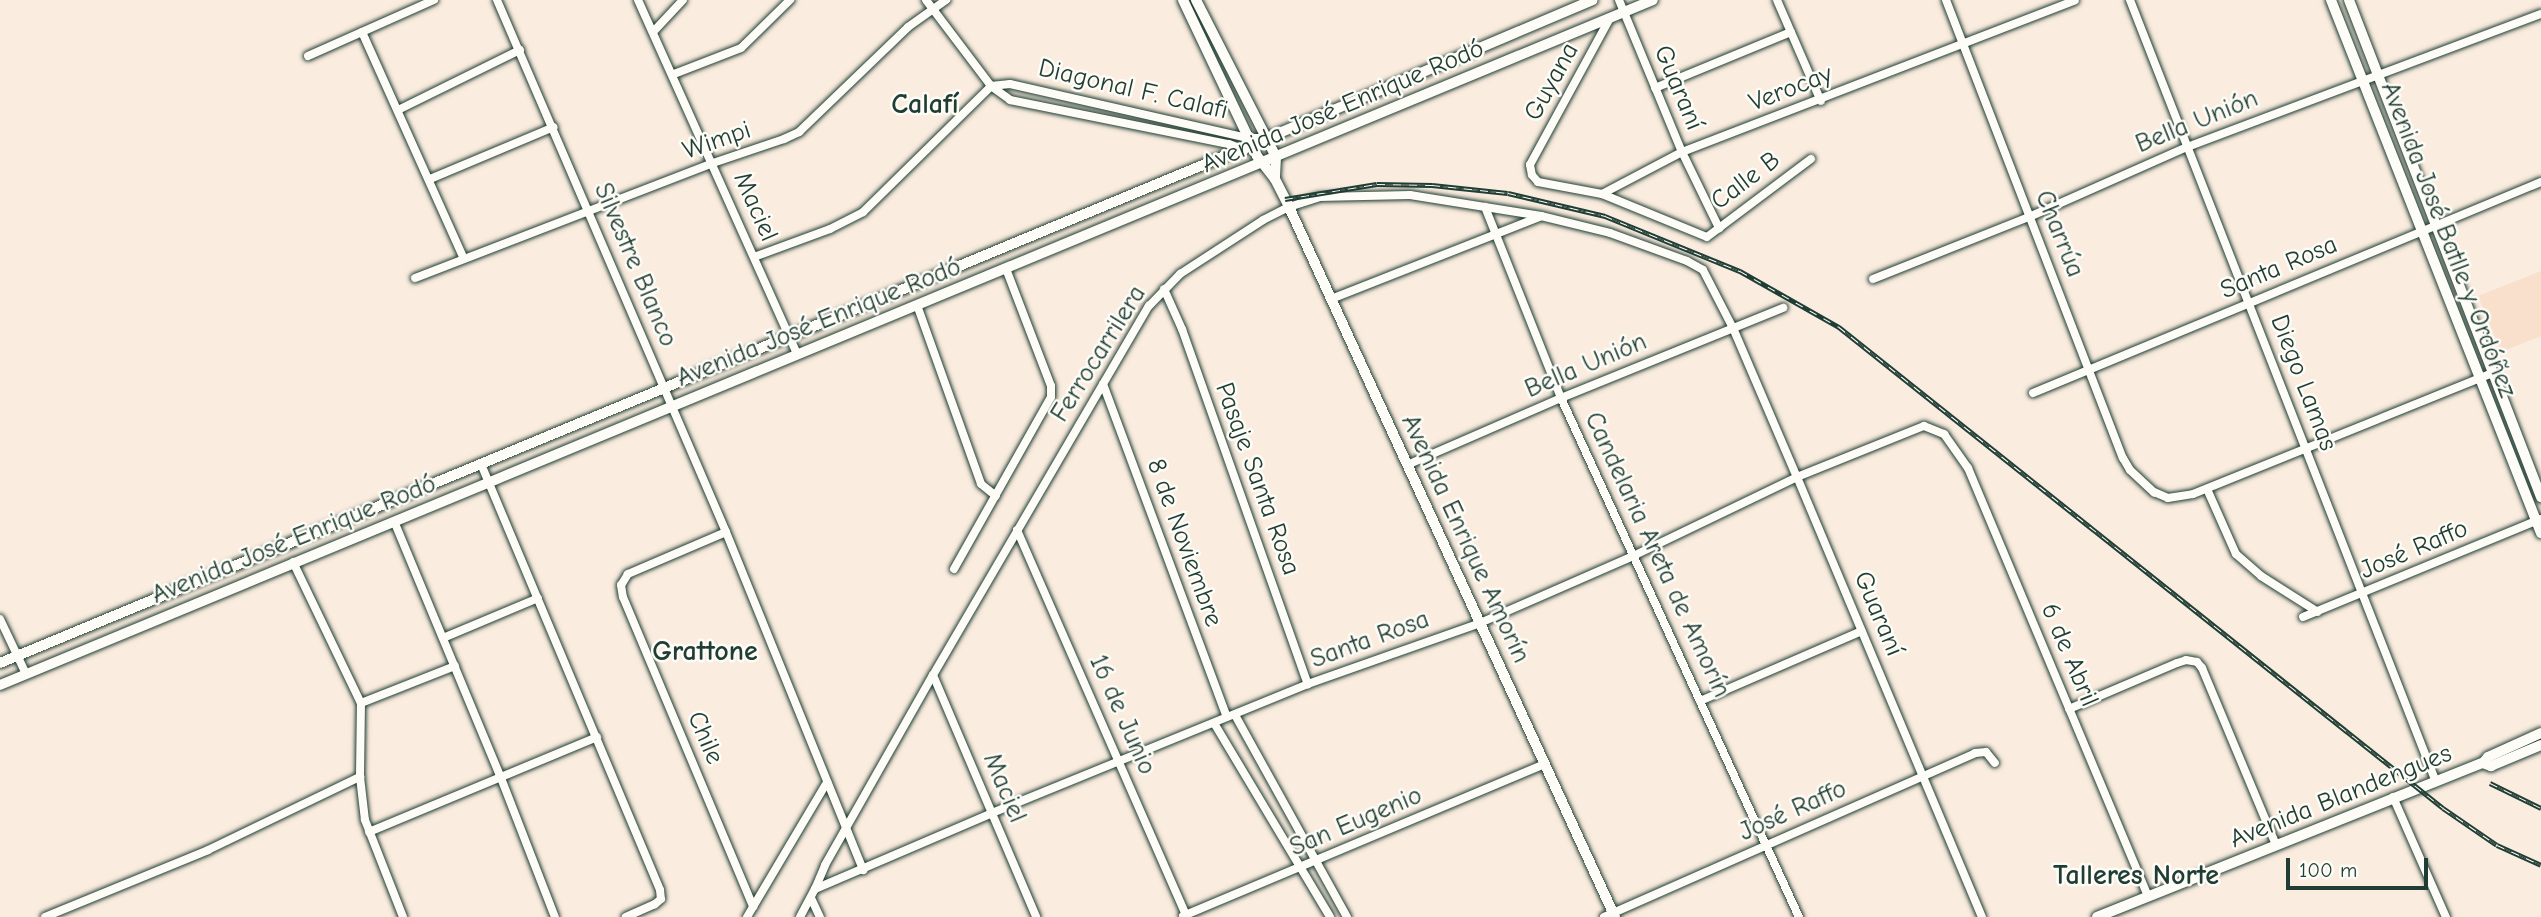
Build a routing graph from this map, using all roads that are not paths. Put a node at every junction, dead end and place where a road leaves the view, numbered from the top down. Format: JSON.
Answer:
{"nodes":[{"id":1,"x":434,"y":0,"type":"edge"},
{"id":2,"x":497,"y":0,"type":"edge"},
{"id":3,"x":638,"y":0,"type":"edge"},
{"id":4,"x":683,"y":0,"type":"edge"},
{"id":5,"x":790,"y":0,"type":"edge"},
{"id":6,"x":926,"y":0,"type":"edge"},
{"id":7,"x":946,"y":0,"type":"edge"},
{"id":8,"x":1183,"y":0,"type":"edge"},
{"id":9,"x":1196,"y":0,"type":"edge"},
{"id":10,"x":1593,"y":0,"type":"edge"},
{"id":11,"x":1619,"y":0,"type":"edge"},
{"id":12,"x":1653,"y":0,"type":"edge"},
{"id":13,"x":1777,"y":0,"type":"edge"},
{"id":14,"x":1946,"y":0,"type":"edge"},
{"id":15,"x":2075,"y":0,"type":"edge"},
{"id":16,"x":2130,"y":0,"type":"edge"},
{"id":17,"x":2331,"y":0,"type":"edge"},
{"id":18,"x":2349,"y":0,"type":"edge"},
{"id":19,"x":932,"y":8,"type":"junction"},
{"id":20,"x":1624,"y":13,"type":"junction"},
{"id":21,"x":2541,"y":14,"type":"edge"},
{"id":22,"x":1610,"y":18,"type":"junction"},
{"id":23,"x":654,"y":31,"type":"junction"},
{"id":24,"x":362,"y":32,"type":"junction"},
{"id":25,"x":1791,"y":32,"type":"junction"},
{"id":26,"x":1964,"y":43,"type":"junction"},
{"id":27,"x":520,"y":50,"type":"junction"},
{"id":28,"x":308,"y":56,"type":"dead end"},
{"id":29,"x":674,"y":74,"type":"junction"},
{"id":30,"x":2378,"y":74,"type":"junction"},
{"id":31,"x":2363,"y":79,"type":"junction"},
{"id":32,"x":991,"y":86,"type":"junction"},
{"id":33,"x":1655,"y":88,"type":"junction"},
{"id":34,"x":1821,"y":101,"type":"junction"},
{"id":35,"x":398,"y":110,"type":"junction"},
{"id":36,"x":554,"y":127,"type":"junction"},
{"id":37,"x":1265,"y":138,"type":"junction"},
{"id":38,"x":1246,"y":143,"type":"junction"},
{"id":39,"x":2187,"y":147,"type":"junction"},
{"id":40,"x":1682,"y":152,"type":"junction"},
{"id":41,"x":1276,"y":157,"type":"junction"},
{"id":42,"x":1811,"y":159,"type":"dead end"},
{"id":43,"x":1259,"y":160,"type":"junction"},
{"id":44,"x":713,"y":163,"type":"junction"},
{"id":45,"x":1275,"y":179,"type":"junction"},
{"id":46,"x":430,"y":180,"type":"junction"},
{"id":47,"x":2541,"y":182,"type":"edge"},
{"id":48,"x":1602,"y":194,"type":"junction"},
{"id":49,"x":1485,"y":206,"type":"junction"},
{"id":50,"x":1289,"y":207,"type":"junction"},
{"id":51,"x":590,"y":210,"type":"junction"},
{"id":52,"x":1541,"y":216,"type":"junction"},
{"id":53,"x":2029,"y":217,"type":"junction"},
{"id":54,"x":2436,"y":227,"type":"junction"},
{"id":55,"x":1719,"y":228,"type":"junction"},
{"id":56,"x":2421,"y":232,"type":"junction"},
{"id":57,"x":1497,"y":233,"type":"junction"},
{"id":58,"x":463,"y":257,"type":"junction"},
{"id":59,"x":754,"y":257,"type":"junction"},
{"id":60,"x":1006,"y":269,"type":"junction"},
{"id":61,"x":415,"y":278,"type":"dead end"},
{"id":62,"x":1873,"y":279,"type":"dead end"},
{"id":63,"x":1164,"y":289,"type":"junction"},
{"id":64,"x":1331,"y":299,"type":"junction"},
{"id":65,"x":2249,"y":303,"type":"junction"},
{"id":66,"x":917,"y":305,"type":"junction"},
{"id":67,"x":1783,"y":308,"type":"dead end"},
{"id":68,"x":1733,"y":328,"type":"junction"},
{"id":69,"x":789,"y":335,"type":"junction"},
{"id":70,"x":797,"y":354,"type":"junction"},
{"id":71,"x":2091,"y":370,"type":"junction"},
{"id":72,"x":2493,"y":373,"type":"junction"},
{"id":73,"x":2479,"y":378,"type":"junction"},
{"id":74,"x":1102,"y":384,"type":"junction"},
{"id":75,"x":664,"y":387,"type":"junction"},
{"id":76,"x":2033,"y":393,"type":"dead end"},
{"id":77,"x":1561,"y":398,"type":"junction"},
{"id":78,"x":672,"y":406,"type":"junction"},
{"id":79,"x":1944,"y":434,"type":"joint"},
{"id":80,"x":2305,"y":447,"type":"junction"},
{"id":81,"x":481,"y":464,"type":"junction"},
{"id":82,"x":1408,"y":465,"type":"junction"},
{"id":83,"x":1797,"y":477,"type":"junction"},
{"id":84,"x":489,"y":482,"type":"junction"},
{"id":85,"x":2207,"y":489,"type":"junction"},
{"id":86,"x":996,"y":496,"type":"junction"},
{"id":87,"x":2541,"y":497,"type":"edge"},
{"id":88,"x":2539,"y":520,"type":"edge"},
{"id":89,"x":394,"y":521,"type":"junction"},
{"id":90,"x":321,"y":529,"type":"junction"},
{"id":91,"x":1017,"y":530,"type":"junction"},
{"id":92,"x":726,"y":532,"type":"junction"},
{"id":93,"x":2541,"y":533,"type":"edge"},
{"id":94,"x":331,"y":546,"type":"junction"},
{"id":95,"x":1633,"y":556,"type":"junction"},
{"id":96,"x":293,"y":562,"type":"junction"},
{"id":97,"x":954,"y":569,"type":"dead end"},
{"id":98,"x":168,"y":593,"type":"junction"},
{"id":99,"x":2363,"y":595,"type":"junction"},
{"id":100,"x":538,"y":598,"type":"junction"},
{"id":101,"x":177,"y":611,"type":"junction"},
{"id":102,"x":2318,"y":612,"type":"junction"},
{"id":103,"x":2303,"y":617,"type":"dead end"},
{"id":104,"x":0,"y":619,"type":"edge"},
{"id":105,"x":1480,"y":623,"type":"junction"},
{"id":106,"x":1862,"y":631,"type":"junction"},
{"id":107,"x":443,"y":638,"type":"junction"},
{"id":108,"x":17,"y":656,"type":"junction"},
{"id":109,"x":0,"y":663,"type":"edge"},
{"id":110,"x":455,"y":666,"type":"junction"},
{"id":111,"x":26,"y":674,"type":"junction"},
{"id":112,"x":933,"y":675,"type":"junction"},
{"id":113,"x":1308,"y":684,"type":"junction"},
{"id":114,"x":0,"y":685,"type":"edge"},
{"id":115,"x":1700,"y":701,"type":"junction"},
{"id":116,"x":361,"y":704,"type":"junction"},
{"id":117,"x":2069,"y":709,"type":"junction"},
{"id":118,"x":1231,"y":716,"type":"junction"},
{"id":119,"x":1214,"y":723,"type":"junction"},
{"id":120,"x":2541,"y":733,"type":"edge"},
{"id":121,"x":597,"y":737,"type":"junction"},
{"id":122,"x":2541,"y":746,"type":"edge"},
{"id":123,"x":1119,"y":761,"type":"junction"},
{"id":124,"x":1995,"y":763,"type":"dead end"},
{"id":125,"x":2483,"y":763,"type":"junction"},
{"id":126,"x":1545,"y":764,"type":"junction"},
{"id":127,"x":1923,"y":776,"type":"junction"},
{"id":128,"x":360,"y":777,"type":"junction"},
{"id":129,"x":501,"y":778,"type":"junction"},
{"id":130,"x":827,"y":782,"type":"junction"},
{"id":131,"x":2436,"y":782,"type":"junction"},
{"id":132,"x":2393,"y":797,"type":"junction"},
{"id":133,"x":992,"y":813,"type":"junction"},
{"id":134,"x":848,"y":826,"type":"junction"},
{"id":135,"x":369,"y":832,"type":"junction"},
{"id":136,"x":2276,"y":845,"type":"junction"},
{"id":137,"x":1766,"y":846,"type":"junction"},
{"id":138,"x":1316,"y":863,"type":"junction"},
{"id":139,"x":1302,"y":868,"type":"junction"},
{"id":140,"x":863,"y":870,"type":"junction"},
{"id":141,"x":813,"y":894,"type":"junction"},
{"id":142,"x":2148,"y":896,"type":"junction"},
{"id":143,"x":753,"y":907,"type":"junction"},
{"id":144,"x":1034,"y":916,"type":"edge"},
{"id":145,"x":1185,"y":916,"type":"edge"},
{"id":146,"x":1611,"y":916,"type":"edge"},
{"id":147,"x":45,"y":917,"type":"edge"},
{"id":148,"x":402,"y":917,"type":"edge"},
{"id":149,"x":555,"y":917,"type":"edge"},
{"id":150,"x":626,"y":917,"type":"edge"},
{"id":151,"x":747,"y":917,"type":"edge"},
{"id":152,"x":800,"y":917,"type":"edge"},
{"id":153,"x":820,"y":917,"type":"edge"},
{"id":154,"x":1331,"y":917,"type":"edge"},
{"id":155,"x":1347,"y":917,"type":"edge"},
{"id":156,"x":1800,"y":917,"type":"edge"},
{"id":157,"x":1982,"y":917,"type":"edge"},
{"id":158,"x":2097,"y":917,"type":"edge"},
{"id":159,"x":2446,"y":917,"type":"edge"}],
"edges":[{"from":1,"to":24,"type":"street"},
{"from":2,"to":27,"type":"street","name":"Silvestre Blanco"},
{"from":3,"to":23,"type":"street","name":"Maciel"},
{"from":4,"to":23,"type":"street"},
{"from":5,"to":29,"type":"street"},
{"from":6,"to":19,"type":"street","name":"Diagonal F. Calafi"},
{"from":7,"to":19,"type":"street","name":"Wimpi"},
{"from":8,"to":38,"type":"street","name":"Avenida Enrique Amorín"},
{"from":9,"to":37,"type":"street"},
{"from":10,"to":37,"type":"street","name":"Avenida José Enrique Rodó"},
{"from":11,"to":20,"type":"street","name":"Guaraní"},
{"from":12,"to":20,"type":"street","name":"Avenida José Enrique Rodó"},
{"from":13,"to":25,"type":"street"},
{"from":14,"to":26,"type":"street","name":"Charrúa"},
{"from":15,"to":26,"type":"street","name":"Verocay"},
{"from":16,"to":39,"type":"street","name":"Diego Lamas"},
{"from":17,"to":31,"type":"street","name":"Avenida José Batlle y Ordóñez"},
{"from":18,"to":30,"type":"street","name":"Avenida José Batlle y Ordóñez"},
{"from":19,"to":32,"type":"street","name":"Diagonal F. Calafi"},
{"from":19,"to":44,"type":"street","name":"Wimpi"},
{"from":20,"to":22,"type":"street","name":"Avenida José Enrique Rodó"},
{"from":20,"to":33,"type":"street","name":"Guaraní"},
{"from":21,"to":30,"type":"street","name":"Bella Unión"},
{"from":22,"to":41,"type":"street","name":"Avenida José Enrique Rodó"},
{"from":22,"to":48,"type":"street","name":"Guyana"},
{"from":23,"to":29,"type":"street","name":"Maciel"},
{"from":24,"to":28,"type":"street"},
{"from":24,"to":35,"type":"street"},
{"from":25,"to":33,"type":"street"},
{"from":25,"to":34,"type":"street"},
{"from":26,"to":34,"type":"street","name":"Verocay"},
{"from":26,"to":53,"type":"street","name":"Charrúa"},
{"from":27,"to":35,"type":"street"},
{"from":27,"to":36,"type":"street","name":"Silvestre Blanco"},
{"from":29,"to":44,"type":"street","name":"Maciel"},
{"from":30,"to":31,"type":"street","name":"Bella Unión"},
{"from":30,"to":54,"type":"street","name":"Avenida José Batlle y Ordóñez"},
{"from":31,"to":39,"type":"street","name":"Bella Unión"},
{"from":31,"to":56,"type":"street","name":"Avenida José Batlle y Ordóñez"},
{"from":32,"to":38,"type":"street","name":"Diagonal F. Calafi"},
{"from":32,"to":38,"type":"street","name":"Diagonal F. Calafi"},
{"from":32,"to":59,"type":"street"},
{"from":33,"to":40,"type":"street","name":"Guaraní"},
{"from":34,"to":40,"type":"street","name":"Verocay"},
{"from":35,"to":46,"type":"street"},
{"from":36,"to":46,"type":"street"},
{"from":36,"to":51,"type":"street","name":"Silvestre Blanco"},
{"from":37,"to":38,"type":"street","name":"Avenida José Enrique Rodó"},
{"from":37,"to":41,"type":"street"},
{"from":38,"to":43,"type":"street","name":"Avenida Enrique Amorín"},
{"from":38,"to":69,"type":"street","name":"Avenida José Enrique Rodó"},
{"from":39,"to":53,"type":"street","name":"Bella Unión"},
{"from":39,"to":65,"type":"street","name":"Diego Lamas"},
{"from":40,"to":48,"type":"street","name":"Verocay"},
{"from":40,"to":55,"type":"street","name":"Guaraní"},
{"from":41,"to":43,"type":"street","name":"Avenida José Enrique Rodó"},
{"from":41,"to":45,"type":"street","name":"Avenida Enrique Amorín"},
{"from":42,"to":55,"type":"street","name":"Calle B"},
{"from":43,"to":45,"type":"street","name":"Avenida Enrique Amorín"},
{"from":43,"to":60,"type":"street","name":"Avenida José Enrique Rodó"},
{"from":44,"to":51,"type":"street","name":"Wimpi"},
{"from":44,"to":59,"type":"street","name":"Maciel"},
{"from":45,"to":50,"type":"street","name":"Avenida Enrique Amorín"},
{"from":46,"to":58,"type":"street"},
{"from":47,"to":54,"type":"street","name":"Santa Rosa"},
{"from":48,"to":55,"type":"street","name":"Calle B"},
{"from":49,"to":50,"type":"street","name":"Ferrocarrilera"},
{"from":49,"to":52,"type":"street","name":"Ferrocarrilera"},
{"from":49,"to":57,"type":"street","name":"Candelaria Areta de Amorín"},
{"from":50,"to":63,"type":"street","name":"Ferrocarrilera"},
{"from":50,"to":64,"type":"street","name":"Avenida Enrique Amorín"},
{"from":51,"to":58,"type":"street","name":"Wimpi"},
{"from":51,"to":75,"type":"street","name":"Silvestre Blanco"},
{"from":52,"to":57,"type":"street"},
{"from":52,"to":68,"type":"street","name":"Ferrocarrilera"},
{"from":53,"to":62,"type":"street","name":"Bella Unión"},
{"from":53,"to":71,"type":"street","name":"Charrúa"},
{"from":54,"to":56,"type":"street","name":"Santa Rosa"},
{"from":54,"to":72,"type":"street","name":"Avenida José Batlle y Ordóñez"},
{"from":56,"to":65,"type":"street","name":"Santa Rosa"},
{"from":56,"to":73,"type":"street","name":"Avenida José Batlle y Ordóñez"},
{"from":57,"to":64,"type":"street"},
{"from":57,"to":77,"type":"street","name":"Candelaria Areta de Amorín"},
{"from":58,"to":61,"type":"street","name":"Wimpi"},
{"from":59,"to":69,"type":"street","name":"Maciel"},
{"from":60,"to":66,"type":"street","name":"Avenida José Enrique Rodó"},
{"from":60,"to":86,"type":"street"},
{"from":63,"to":74,"type":"street","name":"Ferrocarrilera"},
{"from":63,"to":113,"type":"street","name":"Pasaje Santa Rosa"},
{"from":64,"to":82,"type":"street","name":"Avenida Enrique Amorín"},
{"from":65,"to":71,"type":"street","name":"Santa Rosa"},
{"from":65,"to":80,"type":"street","name":"Diego Lamas"},
{"from":66,"to":70,"type":"street","name":"Avenida José Enrique Rodó"},
{"from":66,"to":86,"type":"street"},
{"from":67,"to":68,"type":"street","name":"Bella Unión"},
{"from":68,"to":77,"type":"street","name":"Bella Unión"},
{"from":68,"to":83,"type":"street","name":"Guaraní"},
{"from":69,"to":70,"type":"street","name":"Maciel"},
{"from":69,"to":75,"type":"street","name":"Avenida José Enrique Rodó"},
{"from":70,"to":78,"type":"street","name":"Avenida José Enrique Rodó"},
{"from":71,"to":76,"type":"street","name":"Santa Rosa"},
{"from":71,"to":85,"type":"street","name":"Charrúa"},
{"from":72,"to":73,"type":"street"},
{"from":72,"to":87,"type":"street","name":"Avenida José Batlle y Ordóñez"},
{"from":73,"to":80,"type":"street"},
{"from":73,"to":88,"type":"street","name":"Avenida José Batlle y Ordóñez"},
{"from":74,"to":91,"type":"street","name":"Ferrocarrilera"},
{"from":74,"to":118,"type":"street","name":"8 de Noviembre"},
{"from":75,"to":78,"type":"street","name":"Silvestre Blanco"},
{"from":75,"to":81,"type":"street","name":"Avenida José Enrique Rodó"},
{"from":77,"to":82,"type":"street","name":"Bella Unión"},
{"from":77,"to":95,"type":"street","name":"Candelaria Areta de Amorín"},
{"from":78,"to":84,"type":"street","name":"Avenida José Enrique Rodó"},
{"from":78,"to":92,"type":"street","name":"Silvestre Blanco"},
{"from":79,"to":83,"type":"street","name":"Santa Rosa"},
{"from":79,"to":117,"type":"street","name":"6 de Abril"},
{"from":80,"to":85,"type":"street"},
{"from":80,"to":99,"type":"street","name":"Diego Lamas"},
{"from":81,"to":84,"type":"street"},
{"from":81,"to":90,"type":"street","name":"Avenida José Enrique Rodó"},
{"from":82,"to":105,"type":"street","name":"Avenida Enrique Amorín"},
{"from":83,"to":95,"type":"street","name":"Santa Rosa"},
{"from":83,"to":106,"type":"street","name":"Guaraní"},
{"from":84,"to":89,"type":"street","name":"Avenida José Enrique Rodó"},
{"from":84,"to":100,"type":"street"},
{"from":85,"to":102,"type":"street"},
{"from":86,"to":97,"type":"street"},
{"from":88,"to":93,"type":"street","name":"Avenida José Batlle y Ordóñez"},
{"from":88,"to":99,"type":"street","name":"José Raffo"},
{"from":89,"to":94,"type":"street","name":"Avenida José Enrique Rodó"},
{"from":89,"to":107,"type":"street"},
{"from":90,"to":94,"type":"street"},
{"from":90,"to":98,"type":"street","name":"Avenida José Enrique Rodó"},
{"from":91,"to":112,"type":"street","name":"Ferrocarrilera"},
{"from":91,"to":123,"type":"street","name":"16 de Junio"},
{"from":92,"to":130,"type":"street","name":"Silvestre Blanco"},
{"from":92,"to":143,"type":"street","name":"Chile"},
{"from":94,"to":96,"type":"street","name":"Avenida José Enrique Rodó"},
{"from":95,"to":105,"type":"street","name":"Santa Rosa"},
{"from":95,"to":115,"type":"street","name":"Candelaria Areta de Amorín"},
{"from":96,"to":101,"type":"street","name":"Avenida José Enrique Rodó"},
{"from":96,"to":116,"type":"street"},
{"from":98,"to":101,"type":"street"},
{"from":98,"to":108,"type":"street","name":"Avenida José Enrique Rodó"},
{"from":99,"to":102,"type":"street","name":"José Raffo"},
{"from":99,"to":131,"type":"street","name":"Diego Lamas"},
{"from":100,"to":107,"type":"street"},
{"from":100,"to":121,"type":"street"},
{"from":101,"to":111,"type":"street","name":"Avenida José Enrique Rodó"},
{"from":102,"to":103,"type":"street","name":"José Raffo"},
{"from":104,"to":108,"type":"street"},
{"from":105,"to":113,"type":"street","name":"Santa Rosa"},
{"from":105,"to":126,"type":"street","name":"Avenida Enrique Amorín"},
{"from":106,"to":115,"type":"street"},
{"from":106,"to":127,"type":"street","name":"Guaraní"},
{"from":107,"to":110,"type":"street"},
{"from":108,"to":109,"type":"street","name":"Avenida José Enrique Rodó"},
{"from":108,"to":111,"type":"street"},
{"from":110,"to":116,"type":"street"},
{"from":110,"to":129,"type":"street"},
{"from":111,"to":114,"type":"street","name":"Avenida José Enrique Rodó"},
{"from":112,"to":133,"type":"street","name":"Maciel"},
{"from":112,"to":134,"type":"street","name":"Ferrocarrilera"},
{"from":113,"to":118,"type":"street","name":"Santa Rosa"},
{"from":115,"to":137,"type":"street","name":"Candelaria Areta de Amorín"},
{"from":116,"to":128,"type":"street"},
{"from":117,"to":136,"type":"street"},
{"from":117,"to":142,"type":"street","name":"6 de Abril"},
{"from":118,"to":119,"type":"street","name":"Santa Rosa"},
{"from":118,"to":138,"type":"street","name":"8 de Noviembre"},
{"from":119,"to":123,"type":"street","name":"Santa Rosa"},
{"from":119,"to":139,"type":"street"},
{"from":120,"to":125,"type":"street","name":"Avenida Blandengues"},
{"from":121,"to":129,"type":"street"},
{"from":121,"to":150,"type":"street"},
{"from":122,"to":125,"type":"street","name":"Avenida Blandengues"},
{"from":123,"to":133,"type":"street","name":"Santa Rosa"},
{"from":123,"to":145,"type":"street","name":"16 de Junio"},
{"from":124,"to":127,"type":"street","name":"José Raffo"},
{"from":125,"to":131,"type":"street","name":"Avenida Blandengues"},
{"from":126,"to":138,"type":"street","name":"San Eugenio"},
{"from":126,"to":146,"type":"street","name":"Avenida Enrique Amorín"},
{"from":127,"to":137,"type":"street","name":"José Raffo"},
{"from":127,"to":157,"type":"street","name":"Guaraní"},
{"from":128,"to":135,"type":"street"},
{"from":128,"to":147,"type":"street"},
{"from":129,"to":135,"type":"street"},
{"from":129,"to":149,"type":"street"},
{"from":130,"to":134,"type":"street","name":"Silvestre Blanco"},
{"from":130,"to":143,"type":"street"},
{"from":131,"to":132,"type":"street","name":"Avenida Blandengues"},
{"from":132,"to":136,"type":"street","name":"Avenida Blandengues"},
{"from":132,"to":159,"type":"street"},
{"from":133,"to":140,"type":"street","name":"Santa Rosa"},
{"from":133,"to":144,"type":"street","name":"Maciel"},
{"from":134,"to":140,"type":"street","name":"Silvestre Blanco"},
{"from":134,"to":141,"type":"street","name":"Ferrocarrilera"},
{"from":135,"to":148,"type":"street"},
{"from":136,"to":142,"type":"street","name":"Avenida Blandengues"},
{"from":137,"to":146,"type":"street","name":"José Raffo"},
{"from":137,"to":156,"type":"street","name":"Candelaria Areta de Amorín"},
{"from":138,"to":139,"type":"street","name":"San Eugenio"},
{"from":138,"to":155,"type":"street","name":"8 de Noviembre"},
{"from":139,"to":145,"type":"street","name":"San Eugenio"},
{"from":139,"to":154,"type":"street"},
{"from":140,"to":141,"type":"street","name":"Santa Rosa"},
{"from":141,"to":152,"type":"street","name":"Ferrocarrilera"},
{"from":141,"to":153,"type":"street"},
{"from":142,"to":158,"type":"street","name":"Avenida Blandengues"},
{"from":143,"to":151,"type":"street"}]}
